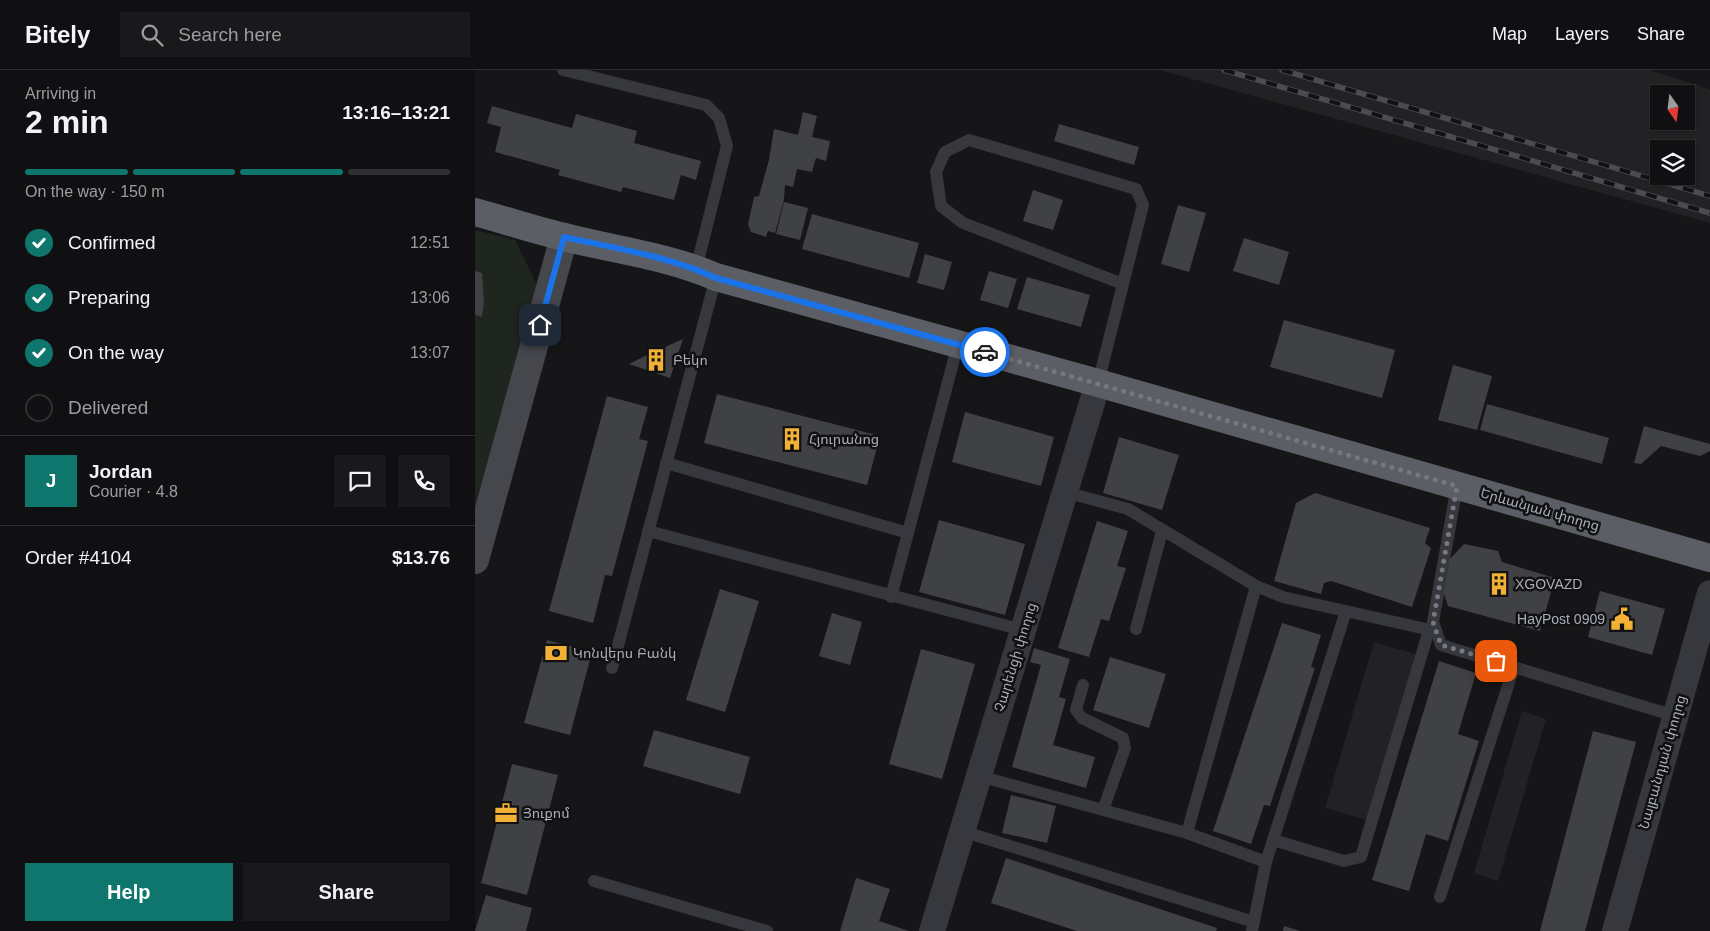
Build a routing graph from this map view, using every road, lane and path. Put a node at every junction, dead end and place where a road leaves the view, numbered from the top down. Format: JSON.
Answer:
{"nodes":[{"id":1,"x":563,"y":70,"type":"edge"},
{"id":2,"x":475,"y":212,"type":"edge"},
{"id":3,"x":564,"y":237,"type":"junction"},
{"id":4,"x":706,"y":273,"type":"junction"},
{"id":5,"x":1123,"y":284,"type":"junction"},
{"id":6,"x":958,"y":344,"type":"junction"},
{"id":7,"x":1098,"y":383,"type":"junction"},
{"id":8,"x":666,"y":462,"type":"junction"},
{"id":9,"x":1457,"y":486,"type":"junction"},
{"id":10,"x":1065,"y":492,"type":"junction"},
{"id":11,"x":648,"y":531,"type":"junction"},
{"id":12,"x":1162,"y":531,"type":"junction"},
{"id":13,"x":908,"y":533,"type":"junction"},
{"id":14,"x":1710,"y":558,"type":"edge"},
{"id":15,"x":475,"y":560,"type":"edge"},
{"id":16,"x":1256,"y":586,"type":"junction"},
{"id":17,"x":1710,"y":593,"type":"edge"},
{"id":18,"x":891,"y":597,"type":"junction"},
{"id":19,"x":1346,"y":611,"type":"junction"},
{"id":20,"x":1135,"y":629,"type":"dead end"},
{"id":21,"x":1023,"y":630,"type":"junction"},
{"id":22,"x":1432,"y":631,"type":"junction"},
{"id":23,"x":1514,"y":667,"type":"junction"},
{"id":24,"x":612,"y":668,"type":"dead end"},
{"id":25,"x":1083,"y":685,"type":"dead end"},
{"id":26,"x":1675,"y":716,"type":"junction"},
{"id":27,"x":979,"y":776,"type":"junction"},
{"id":28,"x":1103,"y":810,"type":"junction"},
{"id":29,"x":962,"y":831,"type":"junction"},
{"id":30,"x":1187,"y":834,"type":"junction"},
{"id":31,"x":1273,"y":840,"type":"junction"},
{"id":32,"x":1266,"y":862,"type":"junction"},
{"id":33,"x":593,"y":881,"type":"dead end"},
{"id":34,"x":1440,"y":897,"type":"dead end"},
{"id":35,"x":1253,"y":927,"type":"edge"},
{"id":36,"x":767,"y":931,"type":"edge"},
{"id":37,"x":932,"y":931,"type":"edge"},
{"id":38,"x":1615,"y":931,"type":"edge"}],
"edges":[{"from":1,"to":4,"type":"lane"},
{"from":2,"to":3,"type":"highway","name":"Երևանյան փողոց"},
{"from":3,"to":4,"type":"highway","name":"Երևանյան փողոց"},
{"from":3,"to":15,"type":"main road"},
{"from":4,"to":6,"type":"highway","name":"Երևանյան փողոց"},
{"from":4,"to":8,"type":"lane"},
{"from":5,"to":5,"type":"lane"},
{"from":5,"to":7,"type":"lane"},
{"from":6,"to":7,"type":"highway","name":"Երևանյան փողոց"},
{"from":6,"to":13,"type":"lane"},
{"from":7,"to":9,"type":"highway","name":"Երևանյան փողոց"},
{"from":7,"to":10,"type":"street","name":"Չարենցի փողոց"},
{"from":8,"to":11,"type":"lane"},
{"from":8,"to":13,"type":"lane"},
{"from":9,"to":14,"type":"highway","name":"Երևանյան փողոց"},
{"from":9,"to":22,"type":"lane"},
{"from":10,"to":12,"type":"lane"},
{"from":10,"to":21,"type":"street","name":"Չարենցի փողոց"},
{"from":11,"to":18,"type":"lane"},
{"from":11,"to":24,"type":"lane"},
{"from":12,"to":16,"type":"lane"},
{"from":12,"to":20,"type":"lane"},
{"from":13,"to":18,"type":"lane"},
{"from":16,"to":19,"type":"lane"},
{"from":16,"to":30,"type":"lane"},
{"from":17,"to":26,"type":"street","name":"Նալբանդյան փողոց"},
{"from":18,"to":21,"type":"lane"},
{"from":19,"to":22,"type":"lane"},
{"from":19,"to":31,"type":"lane"},
{"from":21,"to":27,"type":"street","name":"Չարենցի փողոց"},
{"from":22,"to":23,"type":"lane"},
{"from":22,"to":31,"type":"lane"},
{"from":23,"to":26,"type":"lane"},
{"from":23,"to":34,"type":"lane"},
{"from":25,"to":28,"type":"lane"},
{"from":26,"to":38,"type":"street","name":"Նալբանդյան փողոց"},
{"from":27,"to":28,"type":"lane"},
{"from":27,"to":29,"type":"street","name":"Չարենցի փողոց"},
{"from":28,"to":30,"type":"lane"},
{"from":29,"to":35,"type":"lane"},
{"from":29,"to":37,"type":"street","name":"Չարենցի փողոց"},
{"from":30,"to":32,"type":"lane"},
{"from":31,"to":32,"type":"lane"},
{"from":32,"to":35,"type":"lane"},
{"from":33,"to":36,"type":"lane"}]}
